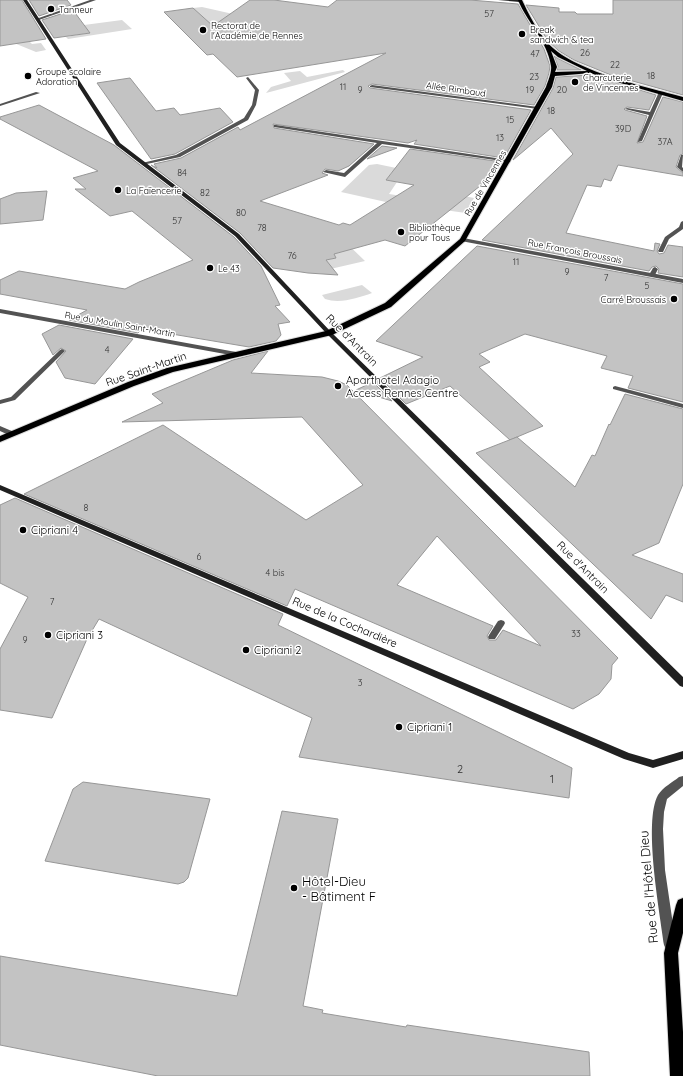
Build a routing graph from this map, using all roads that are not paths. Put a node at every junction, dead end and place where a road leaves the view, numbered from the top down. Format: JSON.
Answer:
{"nodes":[{"id":1,"x":26,"y":0,"type":"edge"},
{"id":2,"x":94,"y":0,"type":"edge"},
{"id":3,"x":500,"y":0,"type":"edge"},
{"id":4,"x":520,"y":1,"type":"edge"},
{"id":5,"x":38,"y":19,"type":"junction"},
{"id":6,"x":546,"y":44,"type":"junction"},
{"id":7,"x":591,"y":72,"type":"junction"},
{"id":8,"x":553,"y":74,"type":"junction"},
{"id":9,"x":248,"y":78,"type":"dead end"},
{"id":10,"x":372,"y":86,"type":"dead end"},
{"id":11,"x":38,"y":93,"type":"dead end"},
{"id":12,"x":661,"y":93,"type":"junction"},
{"id":13,"x":683,"y":99,"type":"edge"},
{"id":14,"x":0,"y":105,"type":"edge"},
{"id":15,"x":538,"y":108,"type":"junction"},
{"id":16,"x":627,"y":109,"type":"dead end"},
{"id":17,"x":652,"y":114,"type":"junction"},
{"id":18,"x":276,"y":126,"type":"dead end"},
{"id":19,"x":640,"y":141,"type":"dead end"},
{"id":20,"x":381,"y":142,"type":"junction"},
{"id":21,"x":683,"y":156,"type":"edge"},
{"id":22,"x":509,"y":161,"type":"junction"},
{"id":23,"x":144,"y":164,"type":"junction"},
{"id":24,"x":683,"y":170,"type":"edge"},
{"id":25,"x":326,"y":172,"type":"dead end"},
{"id":26,"x":683,"y":223,"type":"edge"},
{"id":27,"x":463,"y":240,"type":"junction"},
{"id":28,"x":661,"y":251,"type":"dead end"},
{"id":29,"x":683,"y":281,"type":"edge"},
{"id":30,"x":0,"y":311,"type":"edge"},
{"id":31,"x":329,"y":333,"type":"junction"},
{"id":32,"x":62,"y":351,"type":"dead end"},
{"id":33,"x":236,"y":354,"type":"junction"},
{"id":34,"x":615,"y":388,"type":"dead end"},
{"id":35,"x":0,"y":402,"type":"edge"},
{"id":36,"x":683,"y":406,"type":"edge"},
{"id":37,"x":0,"y":428,"type":"edge"},
{"id":38,"x":11,"y":434,"type":"junction"},
{"id":39,"x":0,"y":439,"type":"edge"},
{"id":40,"x":0,"y":487,"type":"edge"},
{"id":41,"x":501,"y":623,"type":"dead end"},
{"id":42,"x":492,"y":637,"type":"dead end"},
{"id":43,"x":683,"y":683,"type":"edge"},
{"id":44,"x":683,"y":755,"type":"edge"},
{"id":45,"x":683,"y":780,"type":"edge"},
{"id":46,"x":683,"y":905,"type":"edge"},
{"id":47,"x":671,"y":953,"type":"junction"},
{"id":48,"x":678,"y":1076,"type":"edge"}],
"edges":[{"from":1,"to":5,"type":"main road","name":"Rue d'Antrain"},
{"from":2,"to":5,"type":"street"},
{"from":3,"to":4,"type":"main road"},
{"from":4,"to":6,"type":"main road"},
{"from":5,"to":23,"type":"main road","name":"Rue d'Antrain"},
{"from":6,"to":7,"type":"main road"},
{"from":6,"to":8,"type":"main road"},
{"from":7,"to":8,"type":"main road"},
{"from":7,"to":12,"type":"main road"},
{"from":8,"to":15,"type":"main road","name":"Rue de Vincennes"},
{"from":9,"to":23,"type":"street"},
{"from":10,"to":15,"type":"street","name":"Allée Rimbaud"},
{"from":11,"to":14,"type":"street"},
{"from":12,"to":13,"type":"main road"},
{"from":12,"to":17,"type":"street"},
{"from":15,"to":22,"type":"main road","name":"Rue de Vincennes"},
{"from":16,"to":17,"type":"street"},
{"from":17,"to":19,"type":"street"},
{"from":18,"to":20,"type":"street"},
{"from":20,"to":22,"type":"street"},
{"from":20,"to":25,"type":"street"},
{"from":21,"to":24,"type":"street"},
{"from":22,"to":27,"type":"main road","name":"Rue de Vincennes"},
{"from":23,"to":31,"type":"main road","name":"Rue d'Antrain"},
{"from":26,"to":28,"type":"street"},
{"from":27,"to":29,"type":"street","name":"Rue François Broussais"},
{"from":27,"to":31,"type":"main road","name":"Rue de Vincennes"},
{"from":30,"to":33,"type":"street","name":"Rue du Moulin Saint-Martin"},
{"from":31,"to":33,"type":"main road","name":"Rue Saint-Martin"},
{"from":31,"to":43,"type":"main road","name":"Rue d'Antrain"},
{"from":32,"to":35,"type":"street"},
{"from":33,"to":38,"type":"main road","name":"Rue Saint-Martin"},
{"from":34,"to":36,"type":"street"},
{"from":37,"to":38,"type":"street"},
{"from":38,"to":39,"type":"main road","name":"Rue Saint-Martin"},
{"from":40,"to":44,"type":"main road","name":"Rue de la Cochardière"},
{"from":41,"to":42,"type":"street"},
{"from":45,"to":47,"type":"street","name":"Rue de l'Hôtel Dieu"},
{"from":46,"to":47,"type":"main road","name":"Rue de l'Hôtel Dieu"},
{"from":47,"to":48,"type":"main road","name":"Rue de l'Hôtel Dieu"}]}
